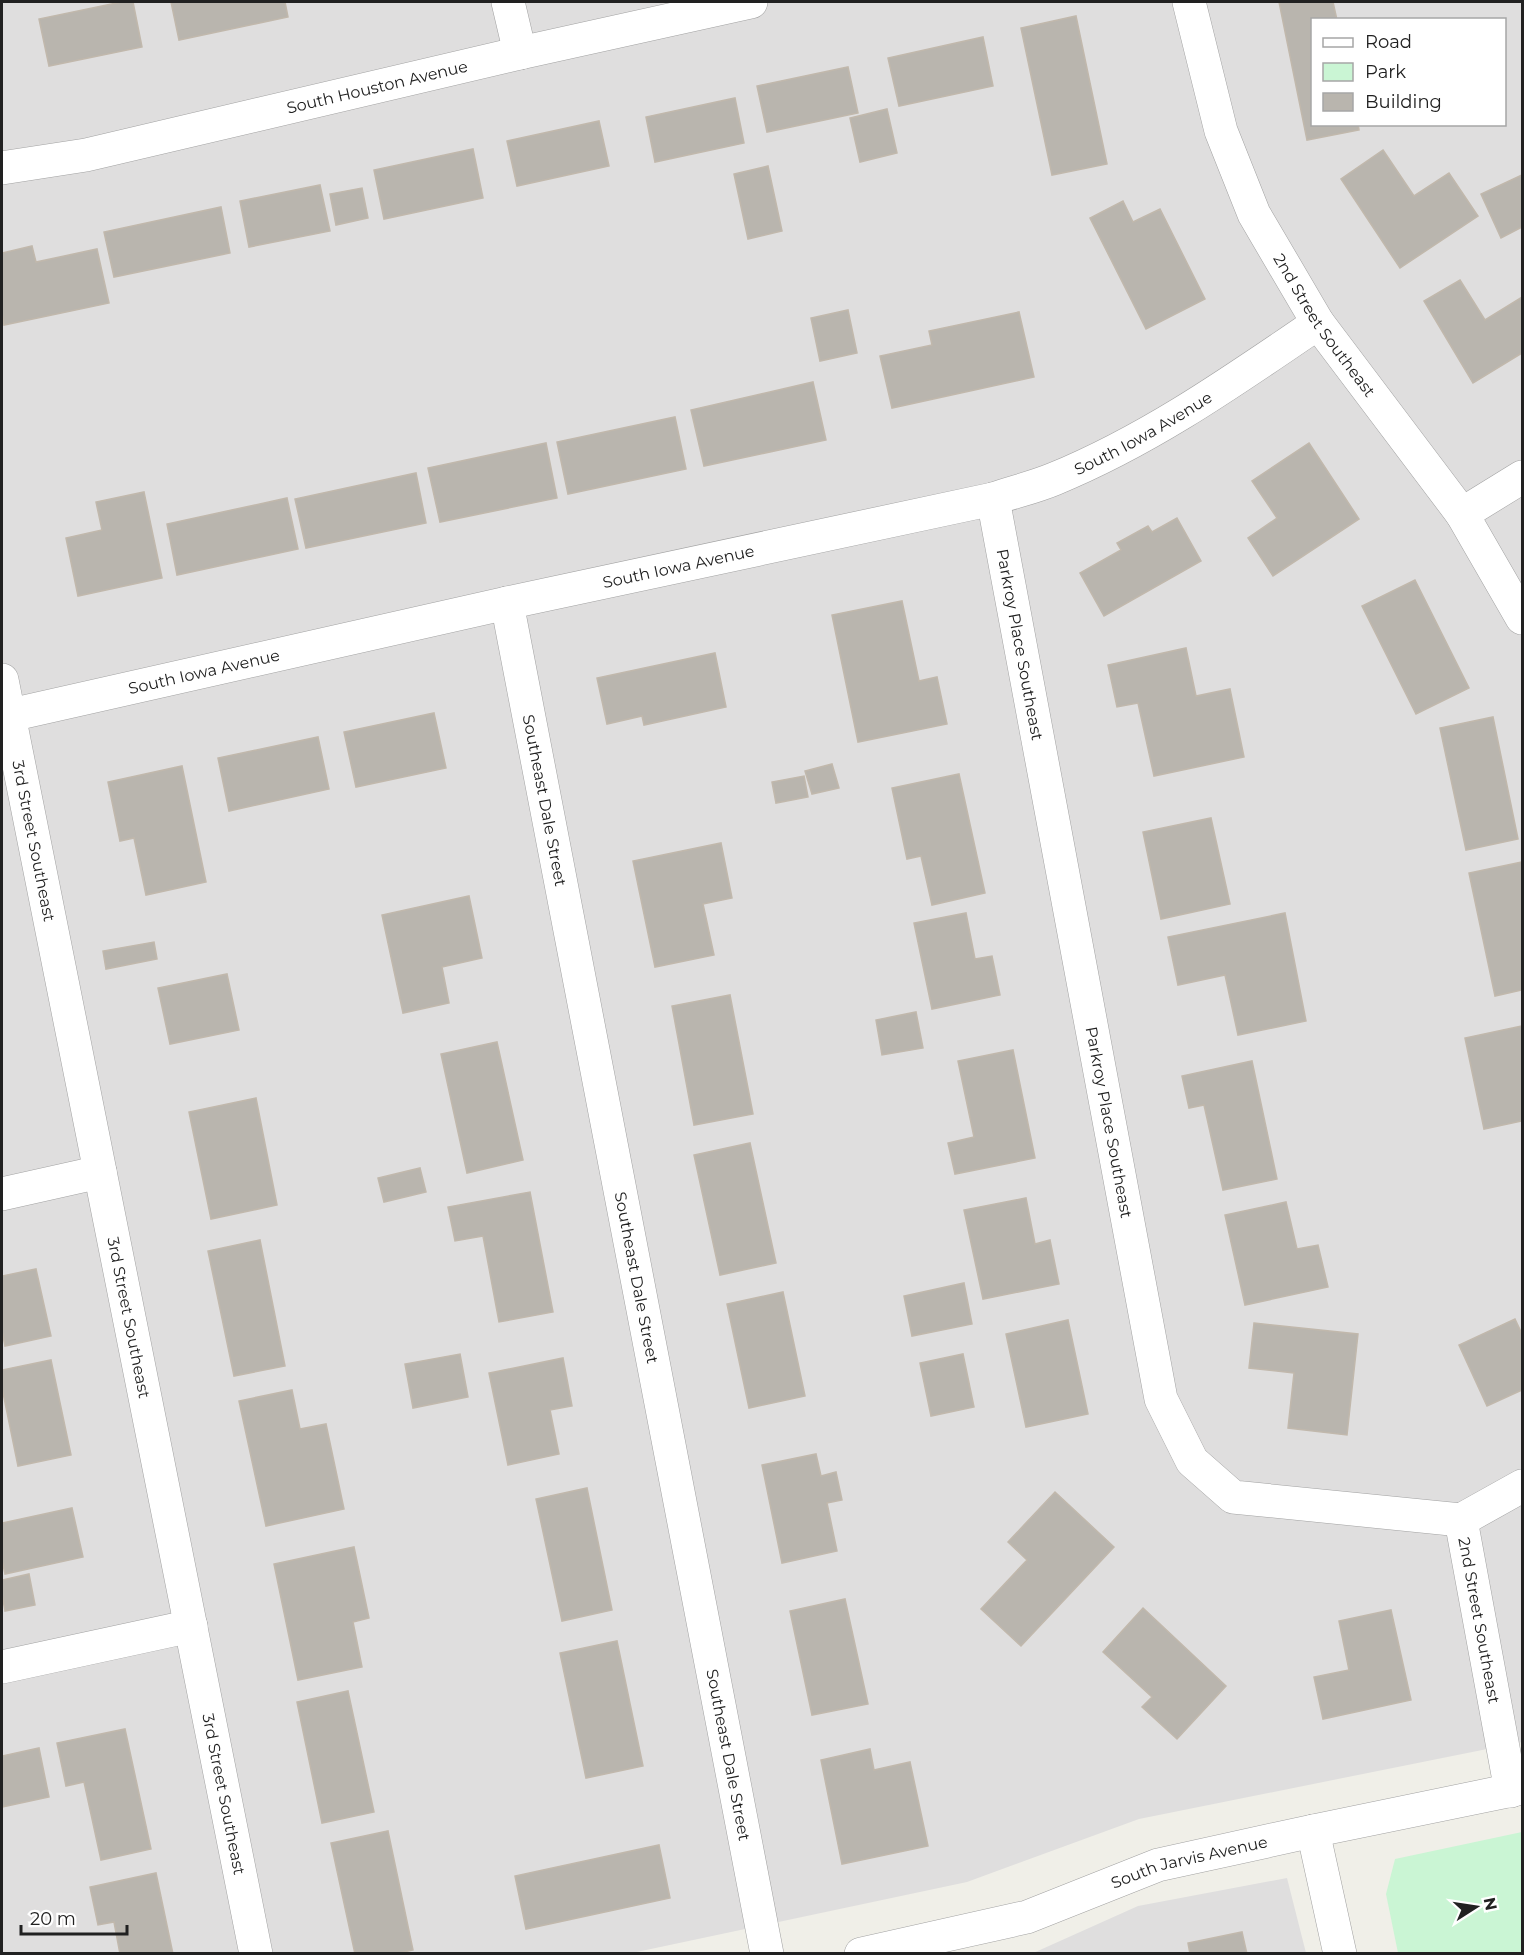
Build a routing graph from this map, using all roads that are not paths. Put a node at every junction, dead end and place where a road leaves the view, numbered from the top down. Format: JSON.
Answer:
{"nodes":[{"id":1,"x":508,"y":2,"type":"edge"},
{"id":2,"x":751,"y":2,"type":"edge"},
{"id":3,"x":1189,"y":2,"type":"edge"},
{"id":4,"x":520,"y":52,"type":"junction"},
{"id":5,"x":2,"y":168,"type":"edge"},
{"id":6,"x":1318,"y":323,"type":"junction"},
{"id":7,"x":1522,"y":477,"type":"edge"},
{"id":8,"x":993,"y":498,"type":"junction"},
{"id":9,"x":1462,"y":514,"type":"junction"},
{"id":10,"x":507,"y":603,"type":"junction"},
{"id":11,"x":1522,"y":618,"type":"edge"},
{"id":12,"x":2,"y":680,"type":"edge"},
{"id":13,"x":5,"y":716,"type":"edge"},
{"id":14,"x":100,"y":1172,"type":"junction"},
{"id":15,"x":2,"y":1194,"type":"edge"},
{"id":16,"x":1522,"y":1486,"type":"edge"},
{"id":17,"x":1461,"y":1520,"type":"junction"},
{"id":18,"x":191,"y":1626,"type":"junction"},
{"id":19,"x":2,"y":1667,"type":"edge"},
{"id":20,"x":1517,"y":1789,"type":"edge"},
{"id":21,"x":1313,"y":1831,"type":"junction"},
{"id":22,"x":256,"y":1953,"type":"edge"},
{"id":23,"x":767,"y":1953,"type":"edge"},
{"id":24,"x":861,"y":1953,"type":"edge"},
{"id":25,"x":1340,"y":1953,"type":"edge"}],
"edges":[{"from":1,"to":4,"type":"street"},
{"from":2,"to":4,"type":"street","name":"South Houston Avenue"},
{"from":3,"to":6,"type":"street","name":"2nd Street Southeast"},
{"from":4,"to":5,"type":"street","name":"South Houston Avenue"},
{"from":6,"to":8,"type":"street","name":"South Iowa Avenue"},
{"from":6,"to":9,"type":"street","name":"2nd Street Southeast"},
{"from":7,"to":9,"type":"street"},
{"from":8,"to":10,"type":"street","name":"South Iowa Avenue"},
{"from":8,"to":17,"type":"street","name":"Parkroy Place Southeast"},
{"from":9,"to":11,"type":"street","name":"2nd Street Southeast"},
{"from":10,"to":13,"type":"street","name":"South Iowa Avenue"},
{"from":10,"to":23,"type":"street","name":"Southeast Dale Street"},
{"from":12,"to":13,"type":"street","name":"3rd Street Southeast"},
{"from":13,"to":14,"type":"street","name":"3rd Street Southeast"},
{"from":14,"to":15,"type":"street"},
{"from":14,"to":18,"type":"street","name":"3rd Street Southeast"},
{"from":16,"to":17,"type":"street","name":"2nd Street Southeast"},
{"from":17,"to":20,"type":"street","name":"2nd Street Southeast"},
{"from":18,"to":19,"type":"street"},
{"from":18,"to":22,"type":"street","name":"3rd Street Southeast"},
{"from":20,"to":21,"type":"street","name":"South Jarvis Avenue"},
{"from":21,"to":24,"type":"street","name":"South Jarvis Avenue"},
{"from":21,"to":25,"type":"street"}]}
